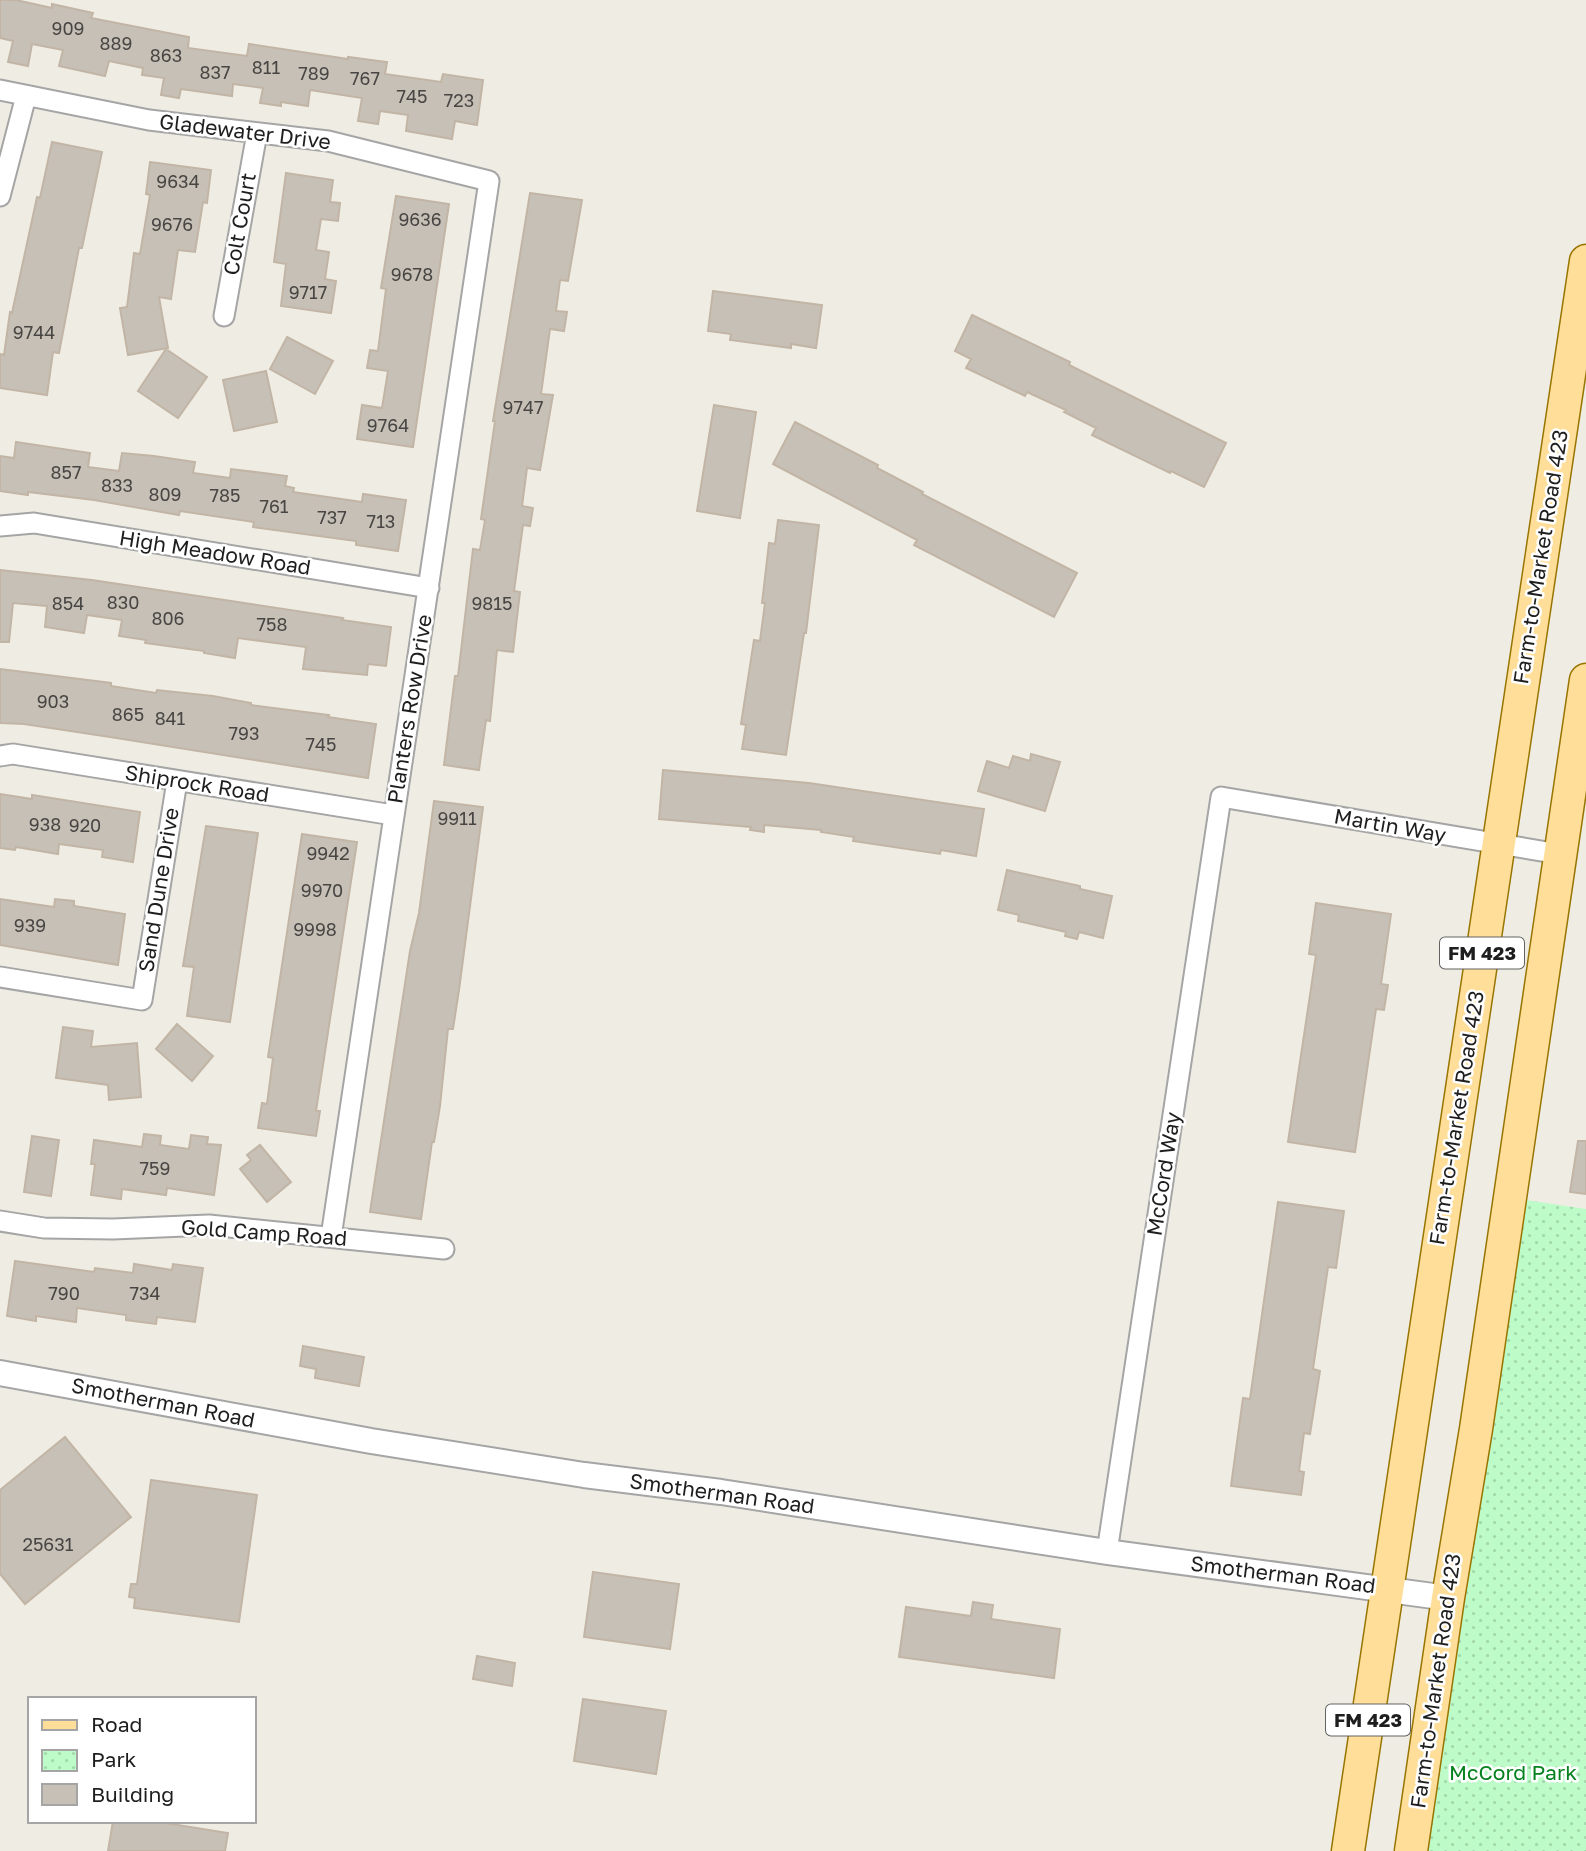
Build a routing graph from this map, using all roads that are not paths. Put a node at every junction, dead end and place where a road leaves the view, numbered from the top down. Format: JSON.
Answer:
{"nodes":[{"id":1,"x":0,"y":90,"type":"edge"},
{"id":2,"x":26,"y":96,"type":"junction"},
{"id":3,"x":257,"y":133,"type":"junction"},
{"id":4,"x":489,"y":181,"type":"joint"},
{"id":5,"x":0,"y":196,"type":"edge"},
{"id":6,"x":1586,"y":261,"type":"edge"},
{"id":7,"x":224,"y":316,"type":"dead end"},
{"id":8,"x":0,"y":526,"type":"edge"},
{"id":9,"x":429,"y":588,"type":"junction"},
{"id":10,"x":1586,"y":680,"type":"edge"},
{"id":11,"x":0,"y":756,"type":"edge"},
{"id":12,"x":177,"y":781,"type":"junction"},
{"id":13,"x":1221,"y":797,"type":"joint"},
{"id":14,"x":393,"y":815,"type":"junction"},
{"id":15,"x":1498,"y":844,"type":"junction"},
{"id":16,"x":1559,"y":854,"type":"junction"},
{"id":17,"x":0,"y":977,"type":"edge"},
{"id":18,"x":0,"y":1221,"type":"edge"},
{"id":19,"x":331,"y":1237,"type":"junction"},
{"id":20,"x":444,"y":1249,"type":"dead end"},
{"id":21,"x":0,"y":1373,"type":"edge"},
{"id":22,"x":1107,"y":1552,"type":"junction"},
{"id":23,"x":1387,"y":1588,"type":"junction"},
{"id":24,"x":1447,"y":1598,"type":"junction"},
{"id":25,"x":1348,"y":1851,"type":"edge"},
{"id":26,"x":1411,"y":1851,"type":"edge"}],
"edges":[{"from":1,"to":2,"type":"street","name":"Gladewater Drive"},
{"from":2,"to":3,"type":"street","name":"Gladewater Drive"},
{"from":2,"to":5,"type":"street"},
{"from":3,"to":4,"type":"street","name":"Gladewater Drive"},
{"from":3,"to":7,"type":"street","name":"Colt Court"},
{"from":4,"to":9,"type":"street","name":"Planters Row Drive"},
{"from":6,"to":15,"type":"main road","name":"Farm-to-Market Road 423","number":"FM 423"},
{"from":8,"to":9,"type":"street","name":"High Meadow Road"},
{"from":9,"to":14,"type":"street","name":"Planters Row Drive"},
{"from":10,"to":16,"type":"main road","name":"Farm-to-Market Road 423","number":"FM 423"},
{"from":11,"to":12,"type":"street","name":"Shiprock Road"},
{"from":12,"to":14,"type":"street","name":"Shiprock Road"},
{"from":12,"to":17,"type":"street","name":"Sand Dune Drive"},
{"from":13,"to":15,"type":"street","name":"Martin Way"},
{"from":13,"to":22,"type":"street","name":"McCord Way"},
{"from":14,"to":19,"type":"street","name":"Planters Row Drive"},
{"from":15,"to":16,"type":"street","name":"Martin Way"},
{"from":15,"to":23,"type":"main road","name":"Farm-to-Market Road 423","number":"FM 423"},
{"from":16,"to":24,"type":"main road","name":"Farm-to-Market Road 423","number":"FM 423"},
{"from":18,"to":19,"type":"street","name":"Gold Camp Road"},
{"from":19,"to":20,"type":"street","name":"Gold Camp Road"},
{"from":21,"to":22,"type":"street","name":"Smotherman Road"},
{"from":22,"to":23,"type":"street","name":"Smotherman Road"},
{"from":23,"to":24,"type":"street","name":"Smotherman Road"},
{"from":23,"to":25,"type":"main road","name":"Farm-to-Market Road 423","number":"FM 423"},
{"from":24,"to":26,"type":"main road","name":"Farm-to-Market Road 423","number":"FM 423"}]}
